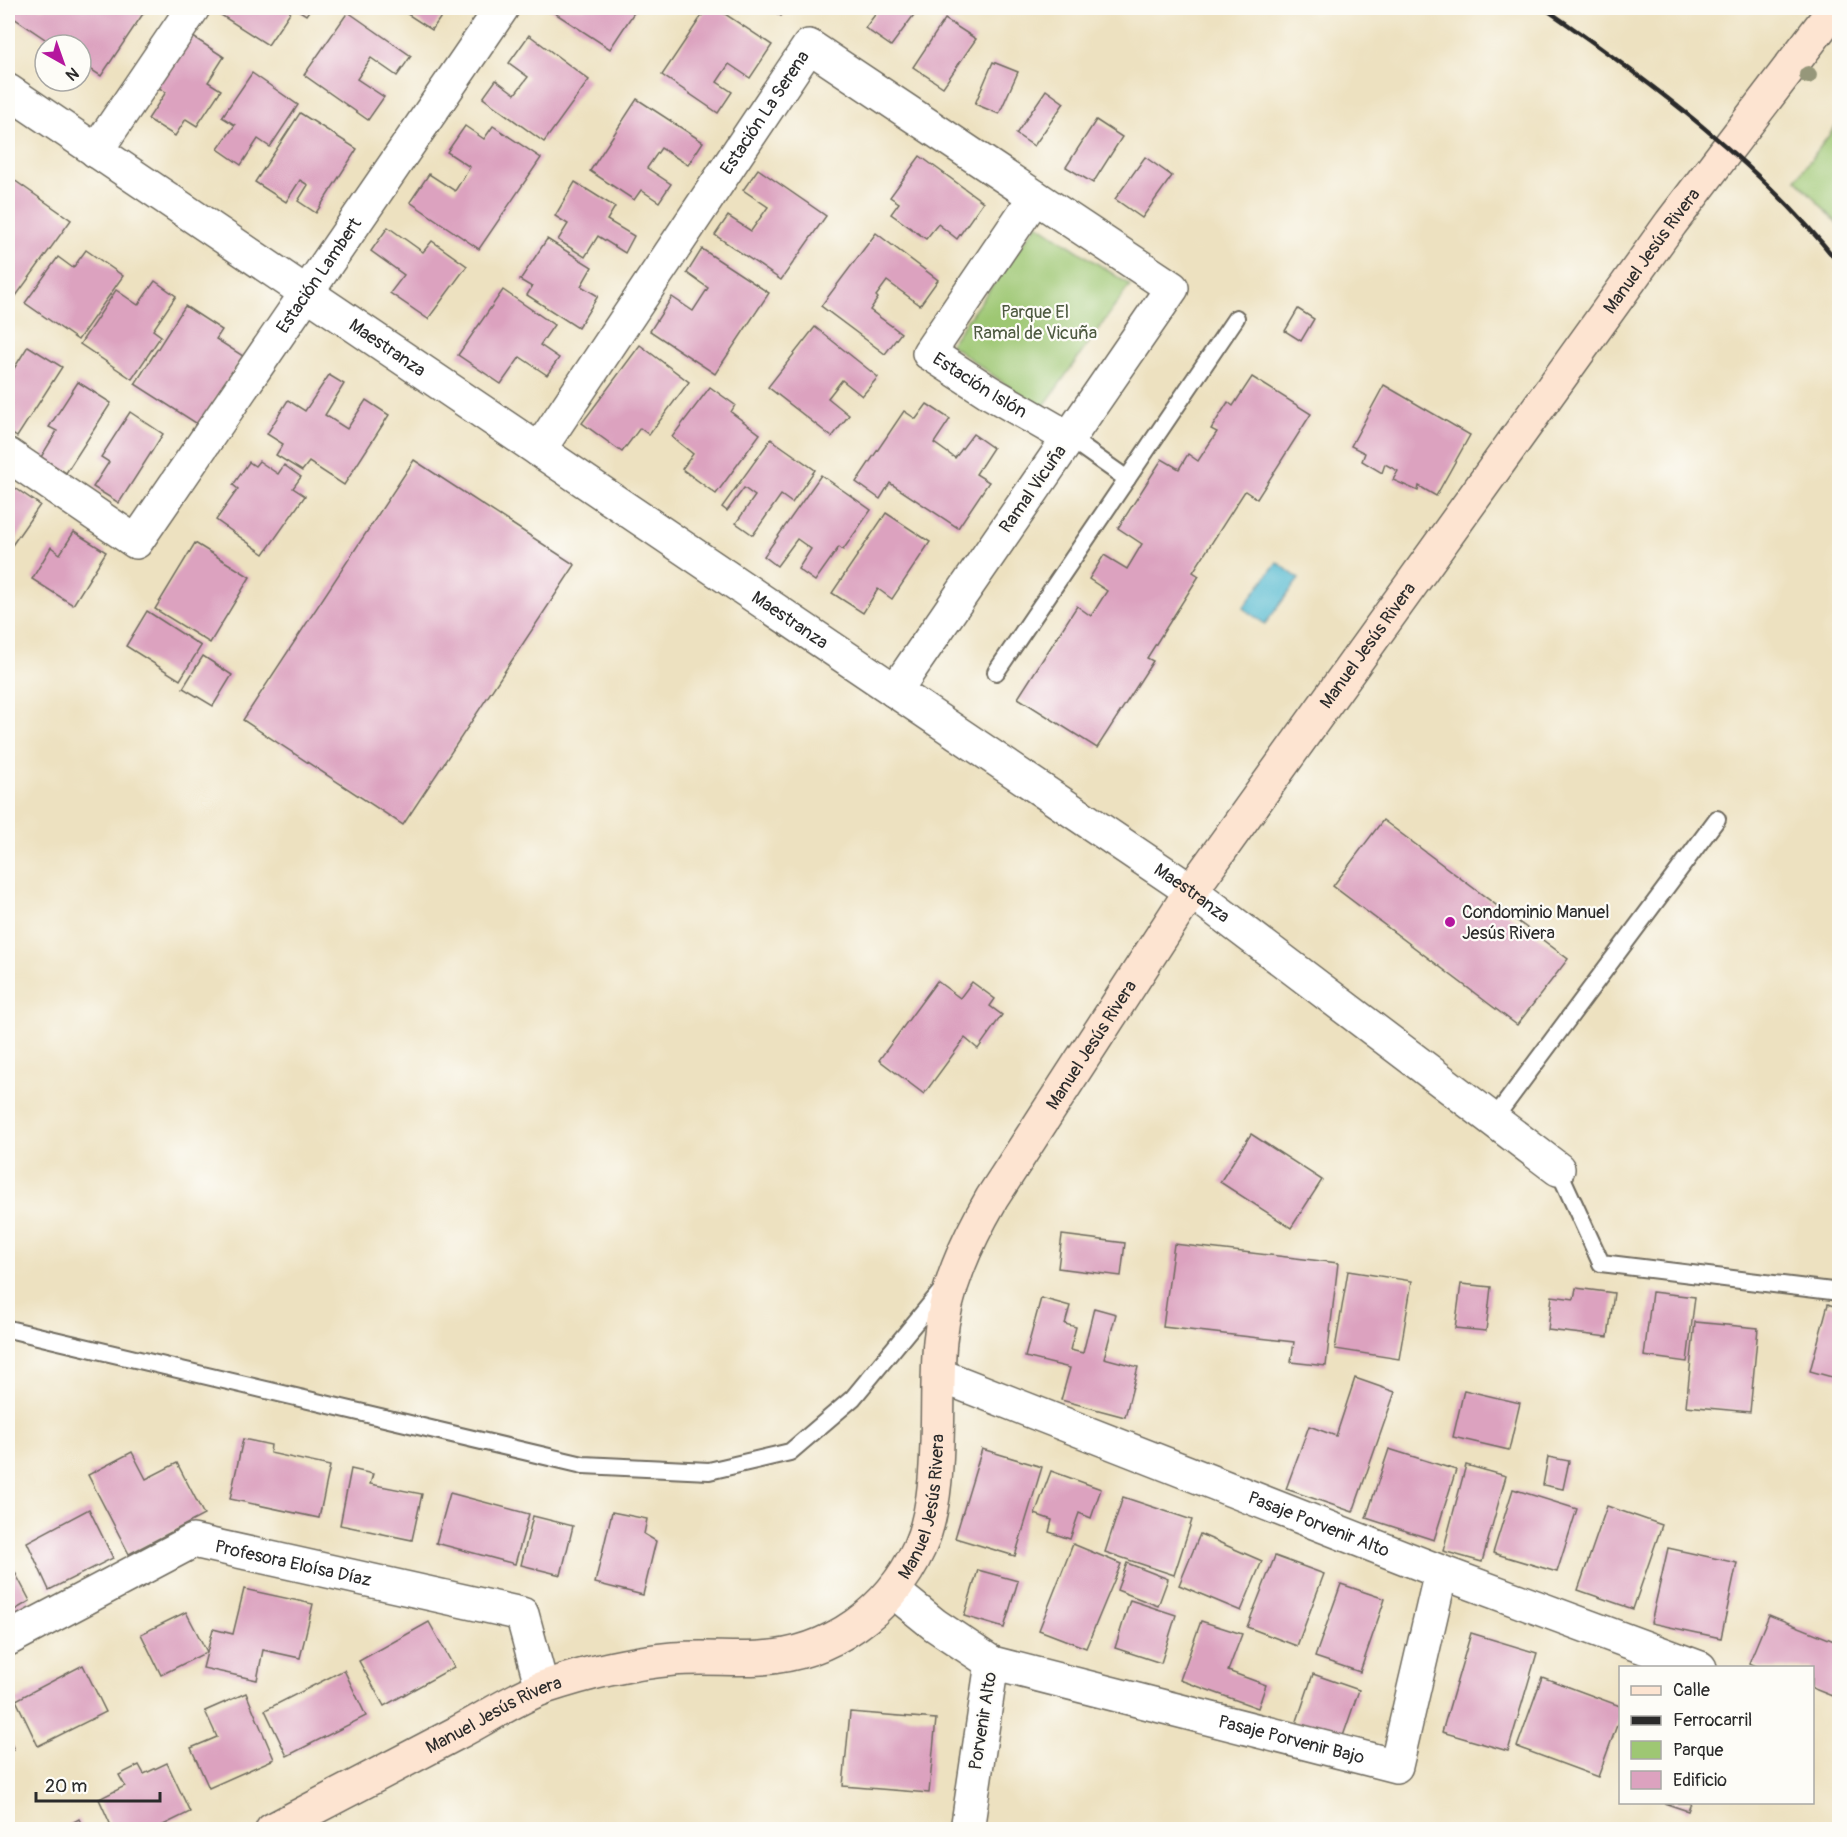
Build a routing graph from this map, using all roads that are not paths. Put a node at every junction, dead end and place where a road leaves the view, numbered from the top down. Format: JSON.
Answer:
{"nodes":[{"id":1,"x":193,"y":8,"type":"edge"},
{"id":2,"x":502,"y":8,"type":"edge"},
{"id":3,"x":1835,"y":8,"type":"edge"},
{"id":4,"x":8,"y":91,"type":"edge"},
{"id":5,"x":96,"y":151,"type":"junction"},
{"id":6,"x":1035,"y":197,"type":"junction"},
{"id":7,"x":1172,"y":288,"type":"joint"},
{"id":8,"x":306,"y":292,"type":"junction"},
{"id":9,"x":1236,"y":318,"type":"dead end"},
{"id":10,"x":1069,"y":438,"type":"junction"},
{"id":11,"x":539,"y":450,"type":"junction"},
{"id":12,"x":8,"y":455,"type":"edge"},
{"id":13,"x":1127,"y":479,"type":"junction"},
{"id":14,"x":996,"y":672,"type":"dead end"},
{"id":15,"x":895,"y":691,"type":"junction"},
{"id":16,"x":1717,"y":819,"type":"dead end"},
{"id":17,"x":1191,"y":891,"type":"junction"},
{"id":18,"x":1493,"y":1120,"type":"junction"},
{"id":19,"x":1558,"y":1169,"type":"joint"},
{"id":20,"x":954,"y":1275,"type":"junction"},
{"id":21,"x":1839,"y":1292,"type":"edge"},
{"id":22,"x":8,"y":1329,"type":"edge"},
{"id":23,"x":939,"y":1375,"type":"junction"},
{"id":24,"x":1442,"y":1572,"type":"junction"},
{"id":25,"x":893,"y":1591,"type":"junction"},
{"id":26,"x":8,"y":1638,"type":"edge"},
{"id":27,"x":992,"y":1663,"type":"junction"},
{"id":28,"x":1695,"y":1666,"type":"edge"},
{"id":29,"x":542,"y":1688,"type":"junction"},
{"id":30,"x":272,"y":1830,"type":"edge"},
{"id":31,"x":967,"y":1830,"type":"edge"}],
"edges":[{"from":1,"to":5,"type":"street"},
{"from":2,"to":8,"type":"street","name":"Estación Lambert"},
{"from":3,"to":17,"type":"main road","name":"Manuel Jesús Rivera"},
{"from":4,"to":5,"type":"street","name":"Maestranza"},
{"from":5,"to":8,"type":"street","name":"Maestranza"},
{"from":6,"to":7,"type":"street","name":"Estación La Serena"},
{"from":6,"to":10,"type":"street","name":"Estación Islón"},
{"from":6,"to":11,"type":"street","name":"Estación La Serena"},
{"from":7,"to":10,"type":"street","name":"Ramal Vicuña"},
{"from":8,"to":11,"type":"street","name":"Maestranza"},
{"from":8,"to":12,"type":"street","name":"Estación Lambert"},
{"from":9,"to":13,"type":"lane"},
{"from":10,"to":13,"type":"lane"},
{"from":10,"to":15,"type":"street","name":"Ramal Vicuña"},
{"from":11,"to":15,"type":"street","name":"Maestranza"},
{"from":13,"to":14,"type":"lane"},
{"from":15,"to":17,"type":"street","name":"Maestranza"},
{"from":16,"to":18,"type":"lane"},
{"from":17,"to":18,"type":"street","name":"Maestranza"},
{"from":17,"to":20,"type":"main road","name":"Manuel Jesús Rivera"},
{"from":18,"to":19,"type":"street","name":"Maestranza"},
{"from":19,"to":21,"type":"lane"},
{"from":20,"to":22,"type":"lane"},
{"from":20,"to":23,"type":"main road","name":"Manuel Jesús Rivera"},
{"from":23,"to":24,"type":"street","name":"Pasaje Porvenir Alto"},
{"from":23,"to":25,"type":"main road","name":"Manuel Jesús Rivera"},
{"from":24,"to":27,"type":"street","name":"Pasaje Porvenir Bajo"},
{"from":24,"to":28,"type":"street","name":"Pasaje Porvenir Alto"},
{"from":25,"to":27,"type":"street","name":"Porvenir Alto"},
{"from":25,"to":29,"type":"main road","name":"Manuel Jesús Rivera"},
{"from":26,"to":29,"type":"street","name":"Profesora Eloísa Díaz"},
{"from":27,"to":31,"type":"street","name":"Porvenir Alto"},
{"from":29,"to":30,"type":"main road","name":"Manuel Jesús Rivera"}]}
